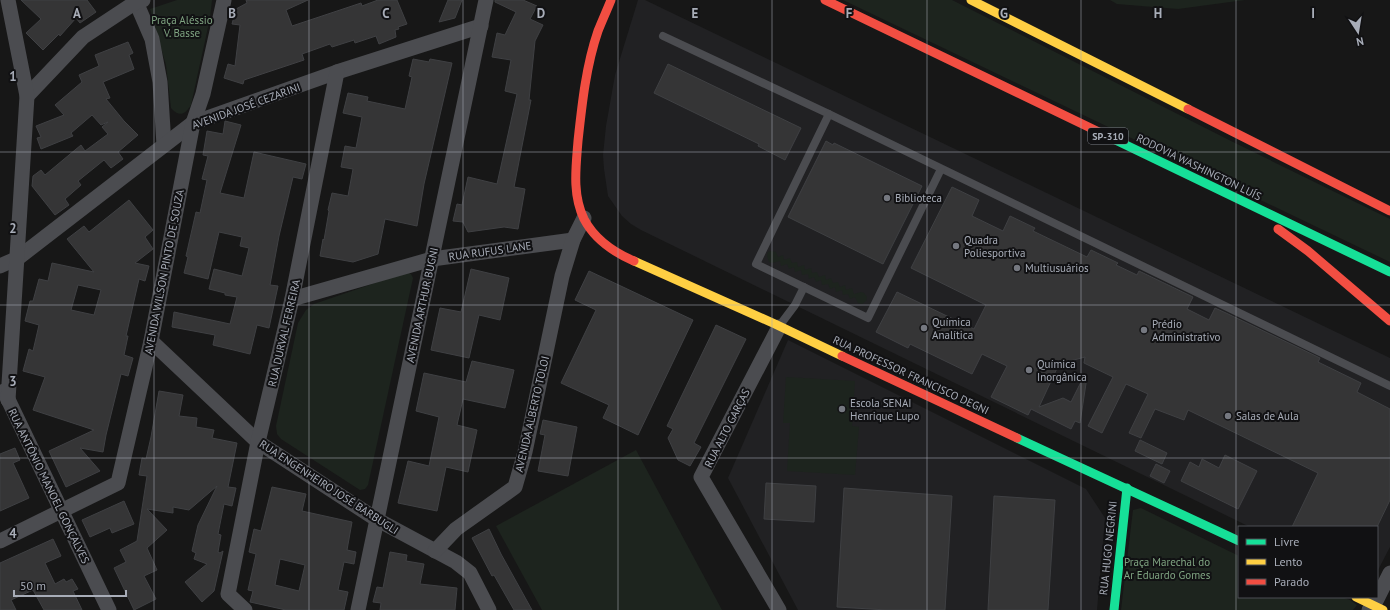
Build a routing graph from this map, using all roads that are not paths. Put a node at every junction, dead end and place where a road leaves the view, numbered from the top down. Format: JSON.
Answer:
{"nodes":[{"id":1,"x":8,"y":0,"type":"edge"},
{"id":2,"x":224,"y":0,"type":"edge"},
{"id":3,"x":486,"y":0,"type":"edge"},
{"id":4,"x":611,"y":0,"type":"edge"},
{"id":5,"x":825,"y":0,"type":"edge"},
{"id":6,"x":970,"y":0,"type":"edge"},
{"id":7,"x":139,"y":1,"type":"edge"},
{"id":8,"x":481,"y":26,"type":"junction"},
{"id":9,"x":663,"y":36,"type":"dead end"},
{"id":10,"x":338,"y":72,"type":"junction"},
{"id":11,"x":27,"y":96,"type":"junction"},
{"id":12,"x":829,"y":114,"type":"junction"},
{"id":13,"x":193,"y":123,"type":"junction"},
{"id":14,"x":164,"y":145,"type":"junction"},
{"id":15,"x":1134,"y":149,"type":"junction"},
{"id":16,"x":942,"y":169,"type":"junction"},
{"id":17,"x":1390,"y":211,"type":"edge"},
{"id":18,"x":584,"y":218,"type":"junction"},
{"id":19,"x":573,"y":240,"type":"junction"},
{"id":20,"x":18,"y":258,"type":"junction"},
{"id":21,"x":432,"y":259,"type":"junction"},
{"id":22,"x":0,"y":266,"type":"edge"},
{"id":23,"x":1390,"y":272,"type":"edge"},
{"id":24,"x":804,"y":287,"type":"junction"},
{"id":25,"x":292,"y":299,"type":"junction"},
{"id":26,"x":1390,"y":321,"type":"edge"},
{"id":27,"x":779,"y":327,"type":"junction"},
{"id":28,"x":151,"y":341,"type":"junction"},
{"id":29,"x":0,"y":383,"type":"edge"},
{"id":30,"x":1390,"y":386,"type":"edge"},
{"id":31,"x":8,"y":400,"type":"junction"},
{"id":32,"x":258,"y":442,"type":"junction"},
{"id":33,"x":1127,"y":488,"type":"junction"},
{"id":34,"x":62,"y":511,"type":"junction"},
{"id":35,"x":376,"y":519,"type":"junction"},
{"id":36,"x":0,"y":541,"type":"edge"},
{"id":37,"x":1238,"y":541,"type":"edge"},
{"id":38,"x":435,"y":551,"type":"junction"},
{"id":39,"x":1390,"y":573,"type":"edge"},
{"id":40,"x":1358,"y":598,"type":"edge"},
{"id":41,"x":1376,"y":609,"type":"edge"},
{"id":42,"x":109,"y":610,"type":"edge"},
{"id":43,"x":245,"y":610,"type":"edge"},
{"id":44,"x":358,"y":610,"type":"edge"},
{"id":45,"x":489,"y":610,"type":"edge"},
{"id":46,"x":779,"y":610,"type":"edge"},
{"id":47,"x":1114,"y":610,"type":"edge"}],
"edges":[{"from":1,"to":11,"type":"street"},
{"from":2,"to":13,"type":"street","name":"AVENIDA WILSON PINTO DE SOUZA"},
{"from":3,"to":8,"type":"street","name":"AVENIDA ARTHUR BUGNI"},
{"from":4,"to":18,"type":"main road"},
{"from":5,"to":15,"type":"main road","name":"RODOVIA WASHINGTON LUÍS","number":"SP-310"},
{"from":6,"to":17,"type":"main road"},
{"from":7,"to":11,"type":"street"},
{"from":7,"to":14,"type":"street"},
{"from":8,"to":10,"type":"street","name":"AVENIDA JOSÉ CEZARINI"},
{"from":8,"to":21,"type":"street","name":"AVENIDA ARTHUR BUGNI"},
{"from":9,"to":12,"type":"lane"},
{"from":10,"to":13,"type":"street","name":"AVENIDA JOSÉ CEZARINI"},
{"from":10,"to":25,"type":"street","name":"RUA DURVAL FERREIRA"},
{"from":11,"to":20,"type":"street"},
{"from":12,"to":16,"type":"lane"},
{"from":12,"to":24,"type":"lane"},
{"from":13,"to":14,"type":"street","name":"AVENIDA JOSÉ CEZARINI"},
{"from":13,"to":28,"type":"street","name":"AVENIDA WILSON PINTO DE SOUZA"},
{"from":14,"to":20,"type":"street","name":"AVENIDA JOSÉ CEZARINI"},
{"from":15,"to":23,"type":"main road","name":"RODOVIA WASHINGTON LUÍS","number":"SP-310"},
{"from":15,"to":26,"type":"main road"},
{"from":16,"to":24,"type":"lane"},
{"from":16,"to":30,"type":"lane"},
{"from":18,"to":19,"type":"street","name":"AVENIDA ALBERTO TOLOI"},
{"from":18,"to":27,"type":"main road","name":"RUA PROFESSOR FRANCISCO DEGNI"},
{"from":19,"to":21,"type":"street","name":"RUA RUFUS LANE"},
{"from":19,"to":38,"type":"street","name":"AVENIDA ALBERTO TOLOI"},
{"from":20,"to":22,"type":"street","name":"AVENIDA JOSÉ CEZARINI"},
{"from":20,"to":31,"type":"street"},
{"from":21,"to":25,"type":"street","name":"RUA RUFUS LANE"},
{"from":21,"to":35,"type":"street","name":"AVENIDA ARTHUR BUGNI"},
{"from":24,"to":27,"type":"lane"},
{"from":25,"to":32,"type":"street","name":"RUA DURVAL FERREIRA"},
{"from":27,"to":33,"type":"main road","name":"RUA PROFESSOR FRANCISCO DEGNI"},
{"from":27,"to":46,"type":"street","name":"RUA ALTO GARÇAS"},
{"from":28,"to":32,"type":"street","name":"RUA ENGENHEIRO JOSÉ BARBUGLI"},
{"from":28,"to":34,"type":"street","name":"AVENIDA WILSON PINTO DE SOUZA"},
{"from":29,"to":31,"type":"street","name":"RUA ANTÔNIO MANOEL GONÇALVES"},
{"from":31,"to":34,"type":"street","name":"RUA ANTÔNIO MANOEL GONÇALVES"},
{"from":32,"to":35,"type":"street","name":"RUA ENGENHEIRO JOSÉ BARBUGLI"},
{"from":32,"to":43,"type":"street","name":"RUA DURVAL FERREIRA"},
{"from":33,"to":37,"type":"main road","name":"RUA PROFESSOR FRANCISCO DEGNI"},
{"from":33,"to":47,"type":"main road","name":"RUA HUGO NEGRINI"},
{"from":34,"to":36,"type":"street"},
{"from":34,"to":42,"type":"street","name":"RUA ANTÔNIO MANOEL GONÇALVES"},
{"from":35,"to":38,"type":"street","name":"RUA ENGENHEIRO JOSÉ BARBUGLI"},
{"from":35,"to":44,"type":"street","name":"AVENIDA ARTHUR BUGNI"},
{"from":38,"to":45,"type":"street","name":"RUA ENGENHEIRO JOSÉ BARBUGLI"},
{"from":39,"to":41,"type":"street"},
{"from":40,"to":41,"type":"main road"}]}
